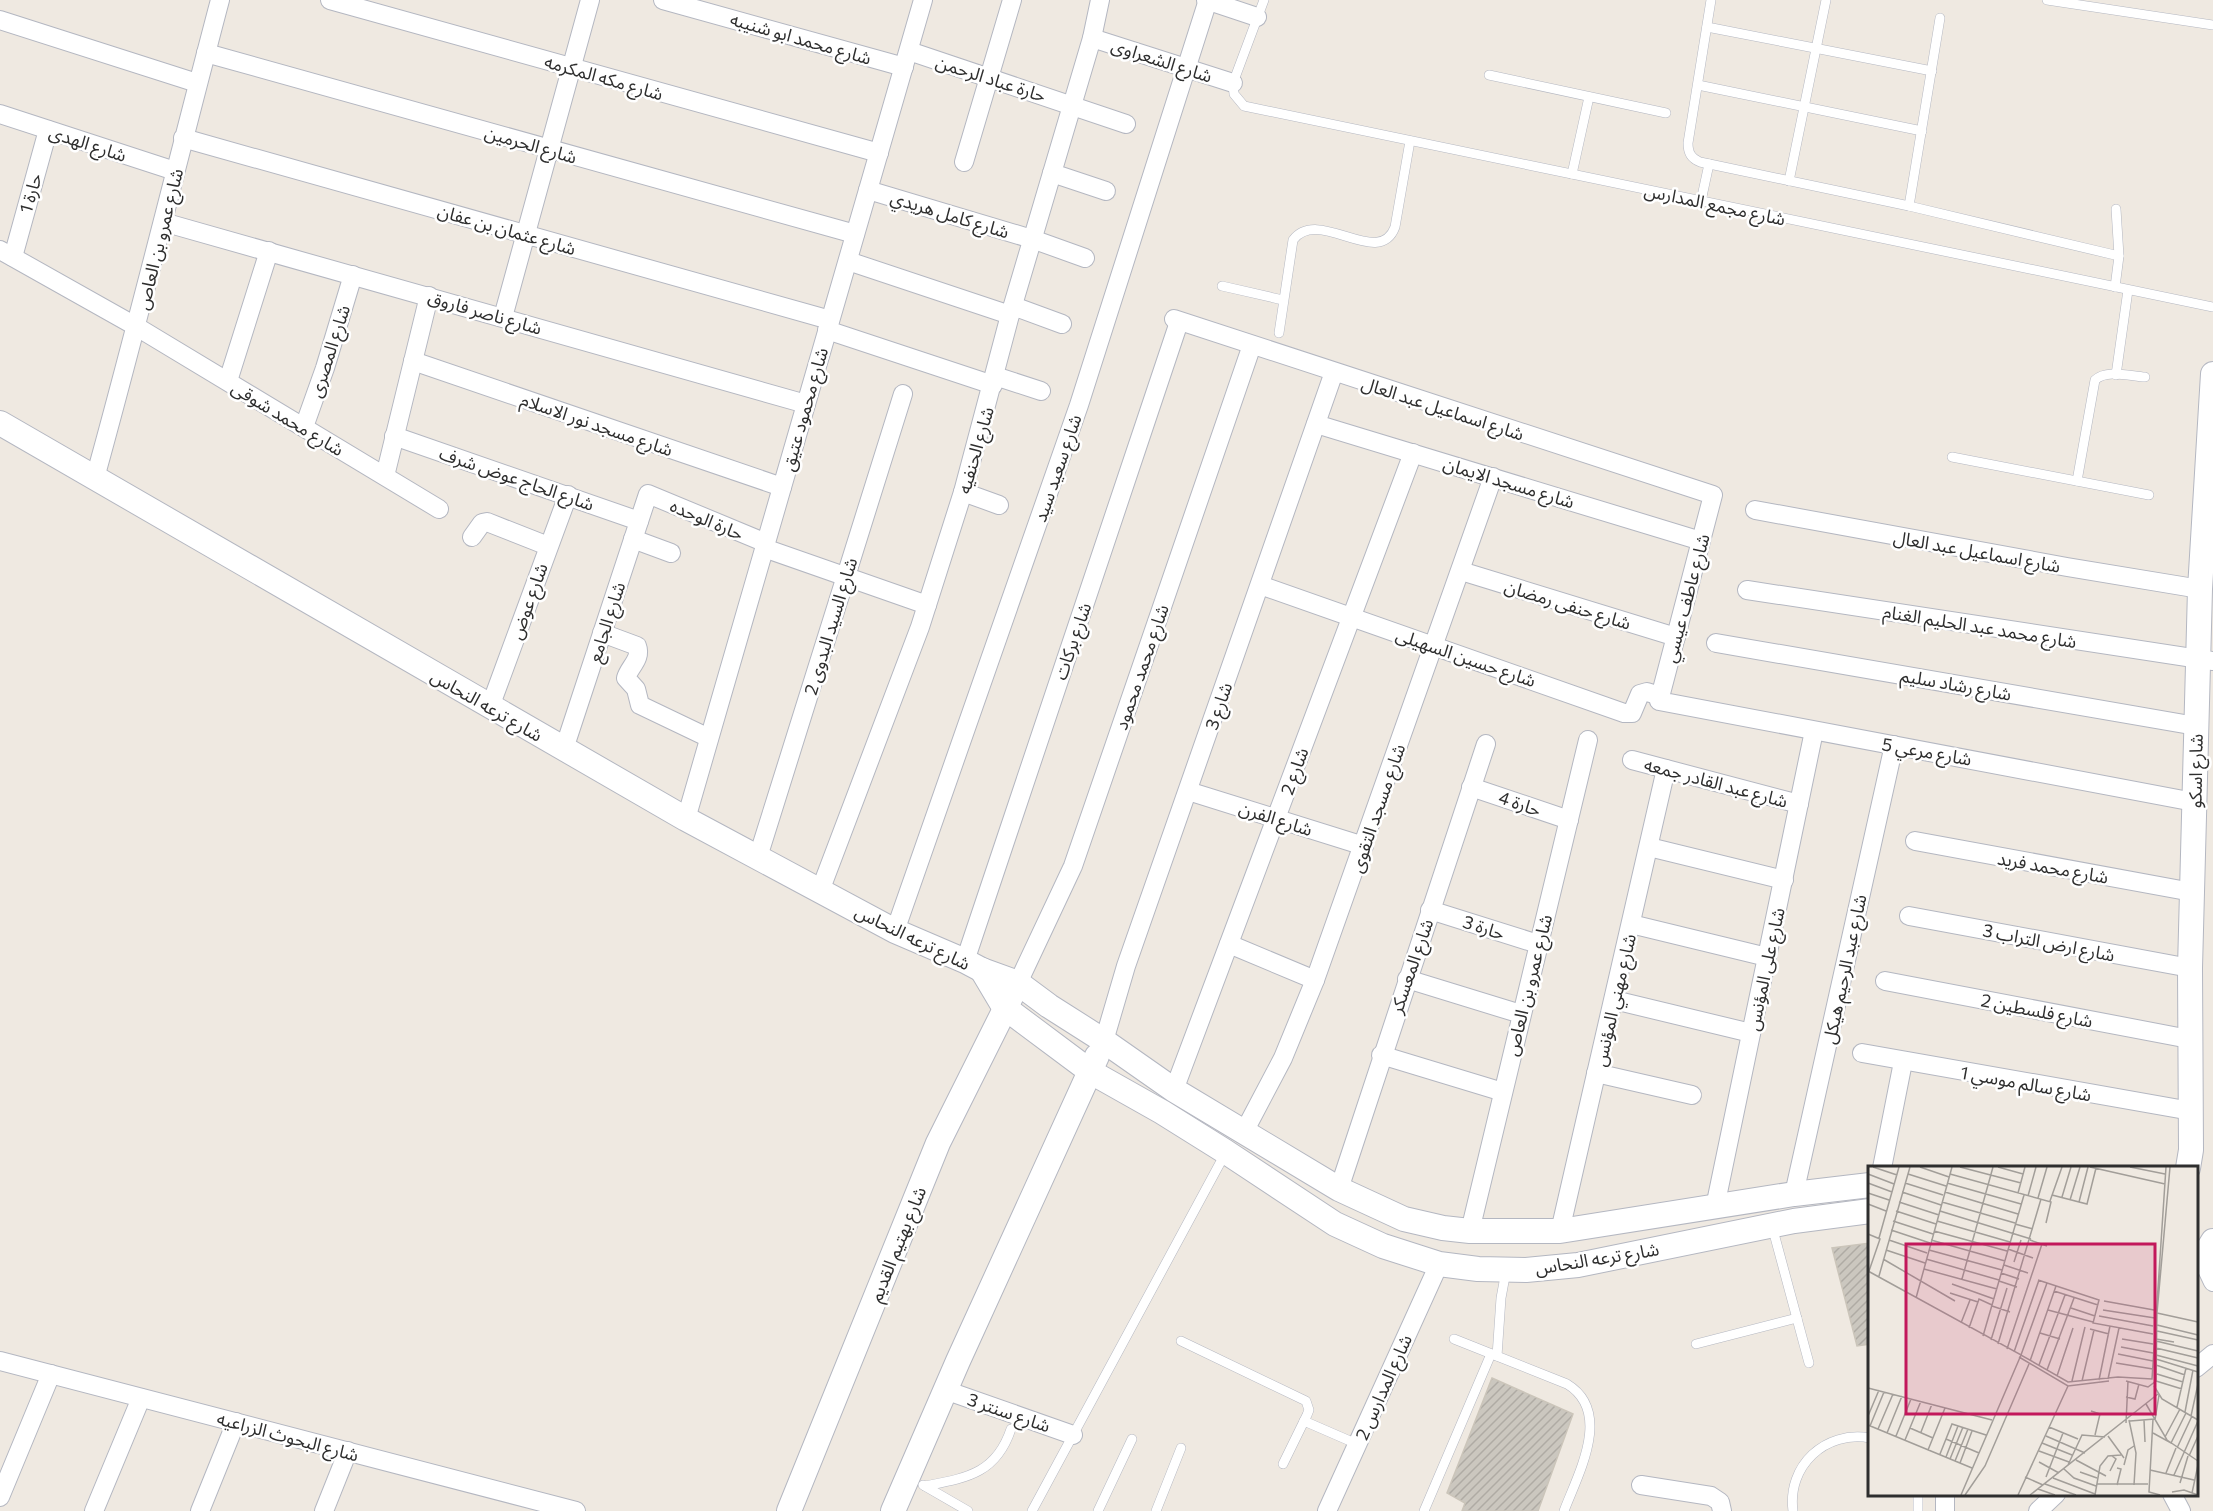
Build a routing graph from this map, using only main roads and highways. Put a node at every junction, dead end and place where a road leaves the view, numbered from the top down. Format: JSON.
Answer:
{"nodes":[{"id":1,"x":2213,"y":374,"type":"edge"},
{"id":2,"x":0,"y":423,"type":"edge"},
{"id":3,"x":2205,"y":660,"type":"edge"},
{"id":4,"x":974,"y":965,"type":"junction"},
{"id":5,"x":1018,"y":983,"type":"junction"},
{"id":6,"x":1004,"y":1007,"type":"junction"},
{"id":7,"x":1104,"y":1041,"type":"junction"},
{"id":8,"x":1091,"y":1072,"type":"junction"},
{"id":9,"x":2188,"y":1166,"type":"edge"},
{"id":10,"x":1868,"y":1185,"type":"edge"},
{"id":11,"x":1868,"y":1211,"type":"edge"},
{"id":12,"x":1526,"y":1231,"type":"junction"},
{"id":13,"x":1516,"y":1269,"type":"junction"},
{"id":14,"x":789,"y":1511,"type":"edge"},
{"id":15,"x":893,"y":1511,"type":"edge"}],
"edges":[{"from":1,"to":3,"type":"main road","name":"شارع اسكو"},
{"from":2,"to":4,"type":"main road","name":"شارع ترعه النحاس"},
{"from":3,"to":9,"type":"main road","name":"شارع اسكو"},
{"from":4,"to":5,"type":"main road","name":"شارع ترعه النحاس"},
{"from":4,"to":6,"type":"main road","name":"شارع ترعه النحاس"},
{"from":5,"to":6,"type":"main road","name":"شارع بهتيم القديم"},
{"from":5,"to":7,"type":"main road","name":"شارع ترعه النحاس"},
{"from":6,"to":8,"type":"main road","name":"شارع ترعه النحاس"},
{"from":6,"to":14,"type":"main road","name":"شارع بهتيم القديم"},
{"from":7,"to":8,"type":"main road"},
{"from":7,"to":12,"type":"main road","name":"شارع ترعه النحاس"},
{"from":8,"to":13,"type":"main road","name":"شارع ترعه النحاس"},
{"from":8,"to":15,"type":"main road"},
{"from":10,"to":12,"type":"main road","name":"شارع ترعه النحاس"},
{"from":11,"to":13,"type":"main road","name":"شارع ترعه النحاس"},
{"from":12,"to":13,"type":"main road"}]}
